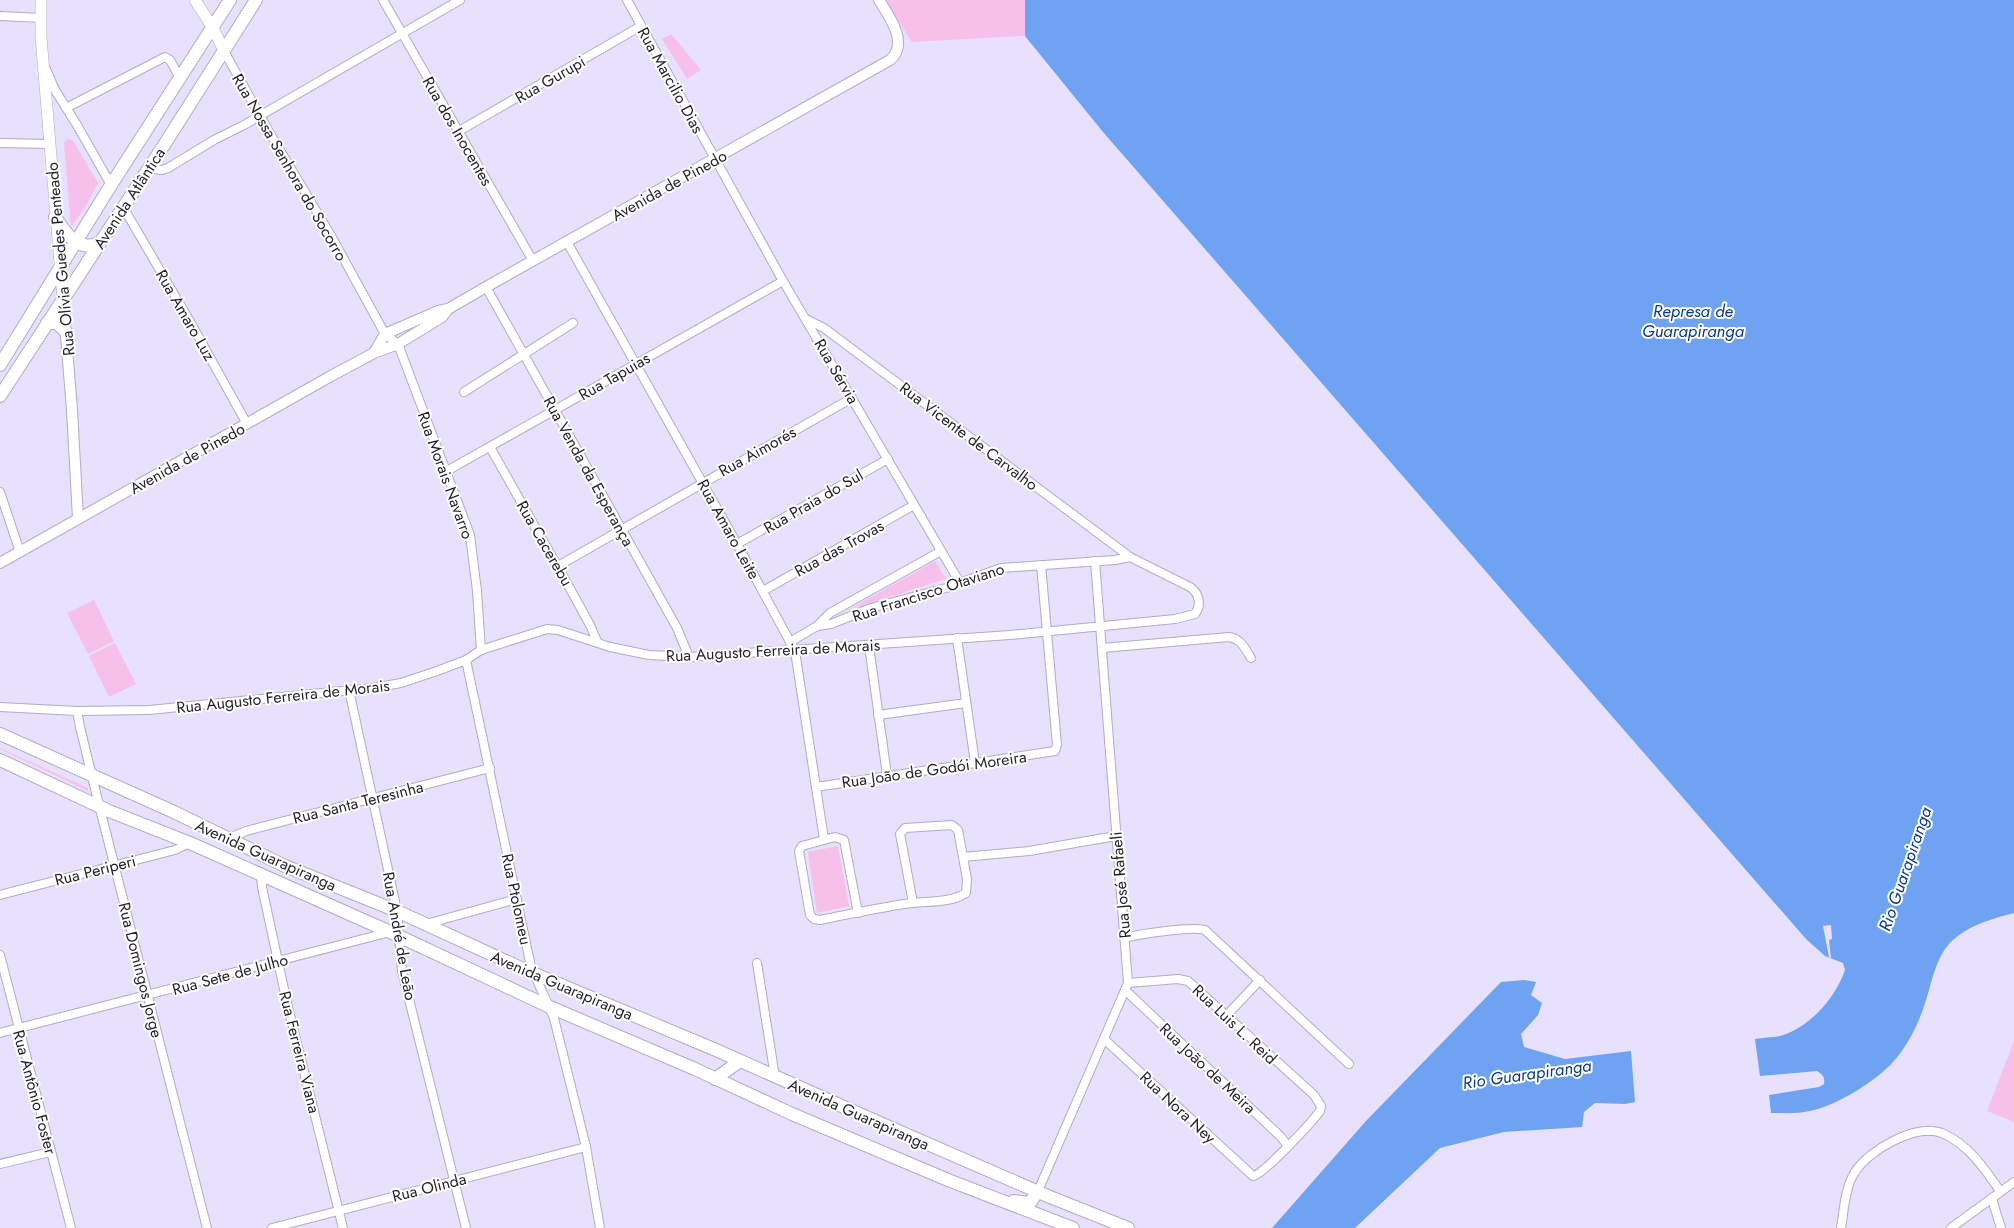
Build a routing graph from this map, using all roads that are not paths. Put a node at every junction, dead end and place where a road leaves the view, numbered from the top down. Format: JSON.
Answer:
{"nodes":[{"id":1,"x":41,"y":0,"type":"edge"},
{"id":2,"x":195,"y":0,"type":"edge"},
{"id":3,"x":230,"y":0,"type":"edge"},
{"id":4,"x":256,"y":0,"type":"edge"},
{"id":5,"x":383,"y":0,"type":"edge"},
{"id":6,"x":460,"y":0,"type":"edge"},
{"id":7,"x":627,"y":0,"type":"edge"},
{"id":8,"x":879,"y":0,"type":"edge"},
{"id":9,"x":0,"y":16,"type":"edge"},
{"id":10,"x":41,"y":18,"type":"junction"},
{"id":11,"x":641,"y":26,"type":"junction"},
{"id":12,"x":212,"y":28,"type":"junction"},
{"id":13,"x":401,"y":34,"type":"junction"},
{"id":14,"x":224,"y":51,"type":"junction"},
{"id":15,"x":43,"y":63,"type":"junction"},
{"id":16,"x":180,"y":78,"type":"junction"},
{"id":17,"x":66,"y":108,"type":"junction"},
{"id":18,"x":260,"y":116,"type":"junction"},
{"id":19,"x":459,"y":131,"type":"junction"},
{"id":20,"x":0,"y":143,"type":"edge"},
{"id":21,"x":50,"y":144,"type":"junction"},
{"id":22,"x":715,"y":159,"type":"junction"},
{"id":23,"x":148,"y":168,"type":"junction"},
{"id":24,"x":111,"y":185,"type":"junction"},
{"id":25,"x":123,"y":207,"type":"junction"},
{"id":26,"x":55,"y":217,"type":"junction"},
{"id":27,"x":75,"y":242,"type":"junction"},
{"id":28,"x":567,"y":242,"type":"junction"},
{"id":29,"x":99,"y":243,"type":"junction"},
{"id":30,"x":533,"y":261,"type":"junction"},
{"id":31,"x":60,"y":267,"type":"junction"},
{"id":32,"x":783,"y":281,"type":"junction"},
{"id":33,"x":486,"y":287,"type":"junction"},
{"id":34,"x":63,"y":299,"type":"junction"},
{"id":35,"x":448,"y":309,"type":"junction"},
{"id":36,"x":806,"y":319,"type":"junction"},
{"id":37,"x":47,"y":322,"type":"junction"},
{"id":38,"x":573,"y":323,"type":"dead end"},
{"id":39,"x":66,"y":332,"type":"junction"},
{"id":40,"x":385,"y":334,"type":"junction"},
{"id":41,"x":398,"y":344,"type":"junction"},
{"id":42,"x":374,"y":353,"type":"junction"},
{"id":43,"x":524,"y":354,"type":"junction"},
{"id":44,"x":635,"y":364,"type":"junction"},
{"id":45,"x":0,"y":365,"type":"edge"},
{"id":46,"x":464,"y":392,"type":"dead end"},
{"id":47,"x":0,"y":396,"type":"edge"},
{"id":48,"x":852,"y":398,"type":"junction"},
{"id":49,"x":555,"y":410,"type":"junction"},
{"id":50,"x":247,"y":424,"type":"junction"},
{"id":51,"x":490,"y":447,"type":"junction"},
{"id":52,"x":888,"y":459,"type":"junction"},
{"id":53,"x":445,"y":472,"type":"junction"},
{"id":54,"x":702,"y":482,"type":"junction"},
{"id":55,"x":0,"y":492,"type":"edge"},
{"id":56,"x":914,"y":505,"type":"junction"},
{"id":57,"x":78,"y":518,"type":"junction"},
{"id":58,"x":621,"y":529,"type":"junction"},
{"id":59,"x":737,"y":544,"type":"junction"},
{"id":60,"x":941,"y":551,"type":"junction"},
{"id":61,"x":20,"y":552,"type":"junction"},
{"id":62,"x":1130,"y":557,"type":"junction"},
{"id":63,"x":1095,"y":561,"type":"junction"},
{"id":64,"x":0,"y":563,"type":"edge"},
{"id":65,"x":1041,"y":565,"type":"junction"},
{"id":66,"x":558,"y":566,"type":"junction"},
{"id":67,"x":960,"y":583,"type":"junction"},
{"id":68,"x":763,"y":591,"type":"junction"},
{"id":69,"x":1197,"y":611,"type":"joint"},
{"id":70,"x":1101,"y":625,"type":"junction"},
{"id":71,"x":817,"y":626,"type":"junction"},
{"id":72,"x":1046,"y":631,"type":"junction"},
{"id":73,"x":957,"y":638,"type":"junction"},
{"id":74,"x":597,"y":641,"type":"junction"},
{"id":75,"x":790,"y":642,"type":"junction"},
{"id":76,"x":869,"y":646,"type":"junction"},
{"id":77,"x":1102,"y":648,"type":"junction"},
{"id":78,"x":481,"y":650,"type":"junction"},
{"id":79,"x":795,"y":651,"type":"junction"},
{"id":80,"x":690,"y":657,"type":"junction"},
{"id":81,"x":1251,"y":658,"type":"dead end"},
{"id":82,"x":466,"y":660,"type":"junction"},
{"id":83,"x":349,"y":690,"type":"junction"},
{"id":84,"x":966,"y":702,"type":"junction"},
{"id":85,"x":0,"y":707,"type":"edge"},
{"id":86,"x":77,"y":711,"type":"junction"},
{"id":87,"x":878,"y":715,"type":"junction"},
{"id":88,"x":0,"y":734,"type":"edge"},
{"id":89,"x":0,"y":760,"type":"edge"},
{"id":90,"x":975,"y":763,"type":"junction"},
{"id":91,"x":490,"y":768,"type":"junction"},
{"id":92,"x":887,"y":775,"type":"junction"},
{"id":93,"x":93,"y":776,"type":"junction"},
{"id":94,"x":816,"y":787,"type":"junction"},
{"id":95,"x":373,"y":798,"type":"junction"},
{"id":96,"x":99,"y":805,"type":"junction"},
{"id":97,"x":1116,"y":836,"type":"junction"},
{"id":98,"x":227,"y":839,"type":"junction"},
{"id":99,"x":824,"y":839,"type":"junction"},
{"id":100,"x":190,"y":844,"type":"junction"},
{"id":101,"x":963,"y":857,"type":"junction"},
{"id":102,"x":115,"y":865,"type":"junction"},
{"id":103,"x":261,"y":875,"type":"junction"},
{"id":104,"x":0,"y":895,"type":"edge"},
{"id":105,"x":517,"y":899,"type":"junction"},
{"id":106,"x":913,"y":903,"type":"junction"},
{"id":107,"x":397,"y":912,"type":"junction"},
{"id":108,"x":858,"y":913,"type":"junction"},
{"id":109,"x":426,"y":924,"type":"junction"},
{"id":110,"x":394,"y":934,"type":"junction"},
{"id":111,"x":1124,"y":938,"type":"junction"},
{"id":112,"x":0,"y":955,"type":"edge"},
{"id":113,"x":278,"y":962,"type":"junction"},
{"id":114,"x":757,"y":963,"type":"dead end"},
{"id":115,"x":533,"y":973,"type":"junction"},
{"id":116,"x":1260,"y":980,"type":"junction"},
{"id":117,"x":1127,"y":987,"type":"junction"},
{"id":118,"x":148,"y":995,"type":"junction"},
{"id":119,"x":550,"y":1007,"type":"junction"},
{"id":120,"x":1226,"y":1016,"type":"junction"},
{"id":121,"x":18,"y":1028,"type":"junction"},
{"id":122,"x":0,"y":1033,"type":"edge"},
{"id":123,"x":1104,"y":1039,"type":"junction"},
{"id":124,"x":740,"y":1061,"type":"junction"},
{"id":125,"x":1349,"y":1064,"type":"dead end"},
{"id":126,"x":775,"y":1077,"type":"junction"},
{"id":127,"x":715,"y":1079,"type":"junction"},
{"id":128,"x":1288,"y":1146,"type":"junction"},
{"id":129,"x":586,"y":1147,"type":"junction"},
{"id":130,"x":50,"y":1152,"type":"junction"},
{"id":131,"x":0,"y":1164,"type":"edge"},
{"id":132,"x":454,"y":1180,"type":"junction"},
{"id":133,"x":2014,"y":1182,"type":"edge"},
{"id":134,"x":1038,"y":1191,"type":"junction"},
{"id":135,"x":2000,"y":1191,"type":"junction"},
{"id":136,"x":1992,"y":1199,"type":"junction"},
{"id":137,"x":999,"y":1200,"type":"junction"},
{"id":138,"x":339,"y":1210,"type":"junction"},
{"id":139,"x":70,"y":1228,"type":"edge"},
{"id":140,"x":207,"y":1228,"type":"edge"},
{"id":141,"x":272,"y":1228,"type":"edge"},
{"id":142,"x":343,"y":1228,"type":"edge"},
{"id":143,"x":466,"y":1228,"type":"edge"},
{"id":144,"x":600,"y":1228,"type":"edge"},
{"id":145,"x":1073,"y":1228,"type":"edge"},
{"id":146,"x":1128,"y":1228,"type":"edge"},
{"id":147,"x":1841,"y":1228,"type":"edge"},
{"id":148,"x":1951,"y":1228,"type":"edge"},
{"id":149,"x":2001,"y":1228,"type":"edge"}],
"edges":[{"from":1,"to":10,"type":"main road","name":"Rua Olívia Guedes Penteado"},
{"from":2,"to":12,"type":"main road","name":"Rua Nossa Senhora do Socorro"},
{"from":3,"to":12,"type":"main road","name":"Avenida Atlântica"},
{"from":4,"to":14,"type":"main road","name":"Avenida Atlântica"},
{"from":5,"to":13,"type":"street","name":"Rua dos Inocentes"},
{"from":6,"to":13,"type":"street"},
{"from":7,"to":11,"type":"street","name":"Rua Marcilio Dias"},
{"from":8,"to":22,"type":"street","name":"Avenida de Pinedo"},
{"from":9,"to":10,"type":"street"},
{"from":10,"to":15,"type":"main road","name":"Rua Olívia Guedes Penteado"},
{"from":11,"to":19,"type":"street","name":"Rua Gurupi"},
{"from":11,"to":22,"type":"street","name":"Rua Marcilio Dias"},
{"from":12,"to":14,"type":"main road","name":"Rua Nossa Senhora do Socorro"},
{"from":12,"to":16,"type":"main road","name":"Avenida Atlântica"},
{"from":13,"to":18,"type":"street"},
{"from":13,"to":19,"type":"street","name":"Rua dos Inocentes"},
{"from":14,"to":18,"type":"street","name":"Rua Nossa Senhora do Socorro"},
{"from":14,"to":23,"type":"main road","name":"Avenida Atlântica"},
{"from":15,"to":17,"type":"street"},
{"from":15,"to":21,"type":"main road","name":"Rua Olívia Guedes Penteado"},
{"from":16,"to":17,"type":"street"},
{"from":16,"to":24,"type":"main road","name":"Avenida Atlântica"},
{"from":17,"to":24,"type":"street"},
{"from":18,"to":23,"type":"street"},
{"from":18,"to":40,"type":"street","name":"Rua Nossa Senhora do Socorro"},
{"from":19,"to":30,"type":"street","name":"Rua dos Inocentes"},
{"from":20,"to":21,"type":"street"},
{"from":21,"to":26,"type":"main road","name":"Rua Olívia Guedes Penteado"},
{"from":22,"to":28,"type":"street","name":"Avenida de Pinedo"},
{"from":22,"to":32,"type":"street","name":"Rua Sérvia"},
{"from":23,"to":25,"type":"main road","name":"Avenida Atlântica"},
{"from":24,"to":27,"type":"main road","name":"Avenida Atlântica"},
{"from":25,"to":29,"type":"main road","name":"Avenida Atlântica"},
{"from":25,"to":50,"type":"street","name":"Rua Amaro Luz"},
{"from":26,"to":27,"type":"main road"},
{"from":26,"to":31,"type":"main road","name":"Rua Olívia Guedes Penteado"},
{"from":27,"to":29,"type":"main road"},
{"from":27,"to":31,"type":"main road","name":"Avenida Atlântica"},
{"from":28,"to":30,"type":"street","name":"Avenida de Pinedo"},
{"from":28,"to":44,"type":"street","name":"Rua Amaro Leite"},
{"from":29,"to":34,"type":"main road","name":"Avenida Atlântica"},
{"from":30,"to":33,"type":"street","name":"Avenida de Pinedo"},
{"from":31,"to":34,"type":"main road","name":"Rua Olívia Guedes Penteado"},
{"from":31,"to":45,"type":"main road","name":"Avenida Atlântica"},
{"from":32,"to":36,"type":"street","name":"Rua Sérvia"},
{"from":32,"to":44,"type":"street","name":"Rua Tapuias"},
{"from":33,"to":35,"type":"street","name":"Avenida de Pinedo"},
{"from":33,"to":43,"type":"street","name":"Rua Venda da Esperança"},
{"from":34,"to":37,"type":"main road","name":"Avenida Atlântica"},
{"from":34,"to":39,"type":"street","name":"Rua Olívia Guedes Penteado"},
{"from":35,"to":40,"type":"street","name":"Avenida de Pinedo"},
{"from":35,"to":41,"type":"street","name":"Avenida de Pinedo"},
{"from":36,"to":48,"type":"street","name":"Rua Sérvia"},
{"from":36,"to":62,"type":"street","name":"Rua Vicente de Carvalho"},
{"from":37,"to":39,"type":"main road"},
{"from":37,"to":47,"type":"main road","name":"Avenida Atlântica"},
{"from":38,"to":43,"type":"street"},
{"from":39,"to":57,"type":"street","name":"Rua Olívia Guedes Penteado"},
{"from":40,"to":41,"type":"street"},
{"from":40,"to":42,"type":"street"},
{"from":41,"to":42,"type":"street","name":"Avenida de Pinedo"},
{"from":41,"to":53,"type":"street","name":"Rua Morais Navarro"},
{"from":42,"to":50,"type":"street","name":"Avenida de Pinedo"},
{"from":43,"to":46,"type":"street"},
{"from":43,"to":49,"type":"street","name":"Rua Venda da Esperança"},
{"from":44,"to":49,"type":"street","name":"Rua Tapuias"},
{"from":44,"to":54,"type":"street","name":"Rua Amaro Leite"},
{"from":48,"to":52,"type":"street","name":"Rua Sérvia"},
{"from":48,"to":54,"type":"street","name":"Rua Aimorés"},
{"from":49,"to":51,"type":"street","name":"Rua Tapuias"},
{"from":49,"to":58,"type":"street","name":"Rua Venda da Esperança"},
{"from":50,"to":57,"type":"street","name":"Avenida de Pinedo"},
{"from":51,"to":53,"type":"street","name":"Rua Tapuias"},
{"from":51,"to":66,"type":"street","name":"Rua Cacerebu"},
{"from":52,"to":56,"type":"street","name":"Rua Sérvia"},
{"from":52,"to":59,"type":"street","name":"Rua Praia do Sul"},
{"from":53,"to":78,"type":"street","name":"Rua Morais Navarro"},
{"from":54,"to":58,"type":"street","name":"Rua Aimorés"},
{"from":54,"to":59,"type":"street","name":"Rua Amaro Leite"},
{"from":55,"to":61,"type":"street"},
{"from":56,"to":60,"type":"street","name":"Rua Sérvia"},
{"from":56,"to":68,"type":"street","name":"Rua das Trovas"},
{"from":57,"to":61,"type":"street","name":"Avenida de Pinedo"},
{"from":58,"to":66,"type":"street","name":"Rua Aimorés"},
{"from":58,"to":80,"type":"street","name":"Rua Venda da Esperança"},
{"from":59,"to":68,"type":"street","name":"Rua Amaro Leite"},
{"from":60,"to":67,"type":"street","name":"Rua Sérvia"},
{"from":60,"to":71,"type":"street"},
{"from":61,"to":64,"type":"street","name":"Avenida de Pinedo"},
{"from":62,"to":63,"type":"street","name":"Rua Francisco Otaviano"},
{"from":62,"to":69,"type":"street","name":"Rua Vicente de Carvalho"},
{"from":63,"to":65,"type":"street","name":"Rua Francisco Otaviano"},
{"from":63,"to":70,"type":"street","name":"Rua José Rafaeli"},
{"from":65,"to":67,"type":"street","name":"Rua Francisco Otaviano"},
{"from":65,"to":72,"type":"street"},
{"from":66,"to":74,"type":"street","name":"Rua Cacerebu"},
{"from":67,"to":71,"type":"street","name":"Rua Francisco Otaviano"},
{"from":68,"to":75,"type":"street","name":"Rua Amaro Leite"},
{"from":69,"to":70,"type":"street","name":"Rua Augusto Ferreira de Morais"},
{"from":70,"to":72,"type":"street","name":"Rua Augusto Ferreira de Morais"},
{"from":70,"to":77,"type":"street","name":"Rua José Rafaeli"},
{"from":71,"to":75,"type":"street","name":"Rua Francisco Otaviano"},
{"from":72,"to":73,"type":"street","name":"Rua Augusto Ferreira de Morais"},
{"from":72,"to":90,"type":"street","name":"Rua João de Godói Moreira"},
{"from":73,"to":76,"type":"street","name":"Rua Augusto Ferreira de Morais"},
{"from":73,"to":84,"type":"street"},
{"from":74,"to":78,"type":"street","name":"Rua Augusto Ferreira de Morais"},
{"from":74,"to":80,"type":"street","name":"Rua Augusto Ferreira de Morais"},
{"from":75,"to":79,"type":"street","name":"Rua Amaro Leite"},
{"from":76,"to":79,"type":"street","name":"Rua Augusto Ferreira de Morais"},
{"from":76,"to":87,"type":"street"},
{"from":77,"to":81,"type":"street"},
{"from":77,"to":97,"type":"street","name":"Rua José Rafaeli"},
{"from":78,"to":82,"type":"street","name":"Rua Augusto Ferreira de Morais"},
{"from":79,"to":80,"type":"street","name":"Rua Augusto Ferreira de Morais"},
{"from":79,"to":94,"type":"street","name":"Rua Amaro Leite"},
{"from":82,"to":83,"type":"street","name":"Rua Augusto Ferreira de Morais"},
{"from":82,"to":91,"type":"street","name":"Rua Ptolomeu"},
{"from":83,"to":86,"type":"street","name":"Rua Augusto Ferreira de Morais"},
{"from":83,"to":95,"type":"street","name":"Rua André de Leão"},
{"from":84,"to":87,"type":"street"},
{"from":84,"to":90,"type":"street"},
{"from":85,"to":86,"type":"street","name":"Rua Augusto Ferreira de Morais"},
{"from":86,"to":93,"type":"street","name":"Rua Domingos Jorge"},
{"from":87,"to":92,"type":"street"},
{"from":88,"to":93,"type":"main road","name":"Avenida Guarapiranga"},
{"from":89,"to":96,"type":"main road","name":"Avenida Guarapiranga"},
{"from":90,"to":92,"type":"street","name":"Rua João de Godói Moreira"},
{"from":91,"to":95,"type":"street","name":"Rua Santa Teresinha"},
{"from":91,"to":105,"type":"street","name":"Rua Ptolomeu"},
{"from":92,"to":94,"type":"street","name":"Rua João de Godói Moreira"},
{"from":93,"to":96,"type":"street","name":"Rua Domingos Jorge"},
{"from":93,"to":98,"type":"main road","name":"Avenida Guarapiranga"},
{"from":94,"to":99,"type":"street","name":"Rua Amaro Leite"},
{"from":95,"to":98,"type":"street","name":"Rua Santa Teresinha"},
{"from":95,"to":107,"type":"street","name":"Rua André de Leão"},
{"from":96,"to":100,"type":"main road","name":"Avenida Guarapiranga"},
{"from":96,"to":102,"type":"street","name":"Rua Domingos Jorge"},
{"from":97,"to":101,"type":"street"},
{"from":97,"to":111,"type":"street","name":"Rua José Rafaeli"},
{"from":98,"to":107,"type":"main road","name":"Avenida Guarapiranga"},
{"from":99,"to":108,"type":"street"},
{"from":99,"to":108,"type":"street"},
{"from":100,"to":102,"type":"street","name":"Rua Periperi"},
{"from":100,"to":103,"type":"main road","name":"Avenida Guarapiranga"},
{"from":101,"to":106,"type":"street"},
{"from":101,"to":106,"type":"street"},
{"from":102,"to":104,"type":"street","name":"Rua Periperi"},
{"from":102,"to":118,"type":"street","name":"Rua Domingos Jorge"},
{"from":103,"to":110,"type":"main road","name":"Avenida Guarapiranga"},
{"from":103,"to":113,"type":"street","name":"Rua Ferreira Viana"},
{"from":105,"to":109,"type":"street"},
{"from":105,"to":115,"type":"street","name":"Rua Ptolomeu"},
{"from":106,"to":108,"type":"street"},
{"from":107,"to":109,"type":"main road","name":"Avenida Guarapiranga"},
{"from":107,"to":110,"type":"street","name":"Rua André de Leão"},
{"from":109,"to":115,"type":"main road","name":"Avenida Guarapiranga"},
{"from":110,"to":113,"type":"street","name":"Rua Sete de Julho"},
{"from":110,"to":119,"type":"main road","name":"Avenida Guarapiranga"},
{"from":110,"to":132,"type":"street","name":"Rua André de Leão"},
{"from":111,"to":116,"type":"street"},
{"from":111,"to":117,"type":"street","name":"Rua José Rafaeli"},
{"from":112,"to":121,"type":"street","name":"Rua Antônio Foster"},
{"from":113,"to":118,"type":"street","name":"Rua Sete de Julho"},
{"from":113,"to":138,"type":"street","name":"Rua Ferreira Viana"},
{"from":114,"to":126,"type":"street"},
{"from":115,"to":119,"type":"street","name":"Rua Ptolomeu"},
{"from":115,"to":124,"type":"main road","name":"Avenida Guarapiranga"},
{"from":116,"to":120,"type":"street"},
{"from":116,"to":125,"type":"street"},
{"from":117,"to":120,"type":"street","name":"Rua Luis L. Reid"},
{"from":117,"to":123,"type":"street","name":"Rua José Rafaeli"},
{"from":117,"to":128,"type":"street","name":"Rua João de Meira"},
{"from":118,"to":121,"type":"street","name":"Rua Sete de Julho"},
{"from":118,"to":140,"type":"street","name":"Rua Domingos Jorge"},
{"from":119,"to":127,"type":"main road","name":"Avenida Guarapiranga"},
{"from":119,"to":129,"type":"street","name":"Rua Ptolomeu"},
{"from":120,"to":128,"type":"street","name":"Rua Luis L. Reid"},
{"from":121,"to":122,"type":"street","name":"Rua Sete de Julho"},
{"from":121,"to":130,"type":"street","name":"Rua Antônio Foster"},
{"from":123,"to":128,"type":"street","name":"Rua Nora Ney"},
{"from":123,"to":134,"type":"street","name":"Rua José Rafaeli"},
{"from":124,"to":126,"type":"main road","name":"Avenida Guarapiranga"},
{"from":124,"to":127,"type":"main road"},
{"from":126,"to":134,"type":"main road","name":"Avenida Guarapiranga"},
{"from":127,"to":137,"type":"main road","name":"Avenida Guarapiranga"},
{"from":129,"to":132,"type":"street","name":"Rua Olinda"},
{"from":129,"to":144,"type":"street","name":"Rua Ptolomeu"},
{"from":130,"to":131,"type":"street"},
{"from":130,"to":139,"type":"street","name":"Rua Antônio Foster"},
{"from":132,"to":138,"type":"street","name":"Rua Olinda"},
{"from":132,"to":143,"type":"street","name":"Rua André de Leão"},
{"from":133,"to":135,"type":"street"},
{"from":134,"to":137,"type":"main road"},
{"from":134,"to":146,"type":"main road","name":"Avenida Guarapiranga"},
{"from":135,"to":136,"type":"street"},
{"from":135,"to":147,"type":"street"},
{"from":136,"to":148,"type":"street"},
{"from":136,"to":149,"type":"street"},
{"from":137,"to":145,"type":"main road","name":"Avenida Guarapiranga"},
{"from":138,"to":141,"type":"street","name":"Rua Olinda"},
{"from":138,"to":142,"type":"street","name":"Rua Ferreira Viana"}]}
